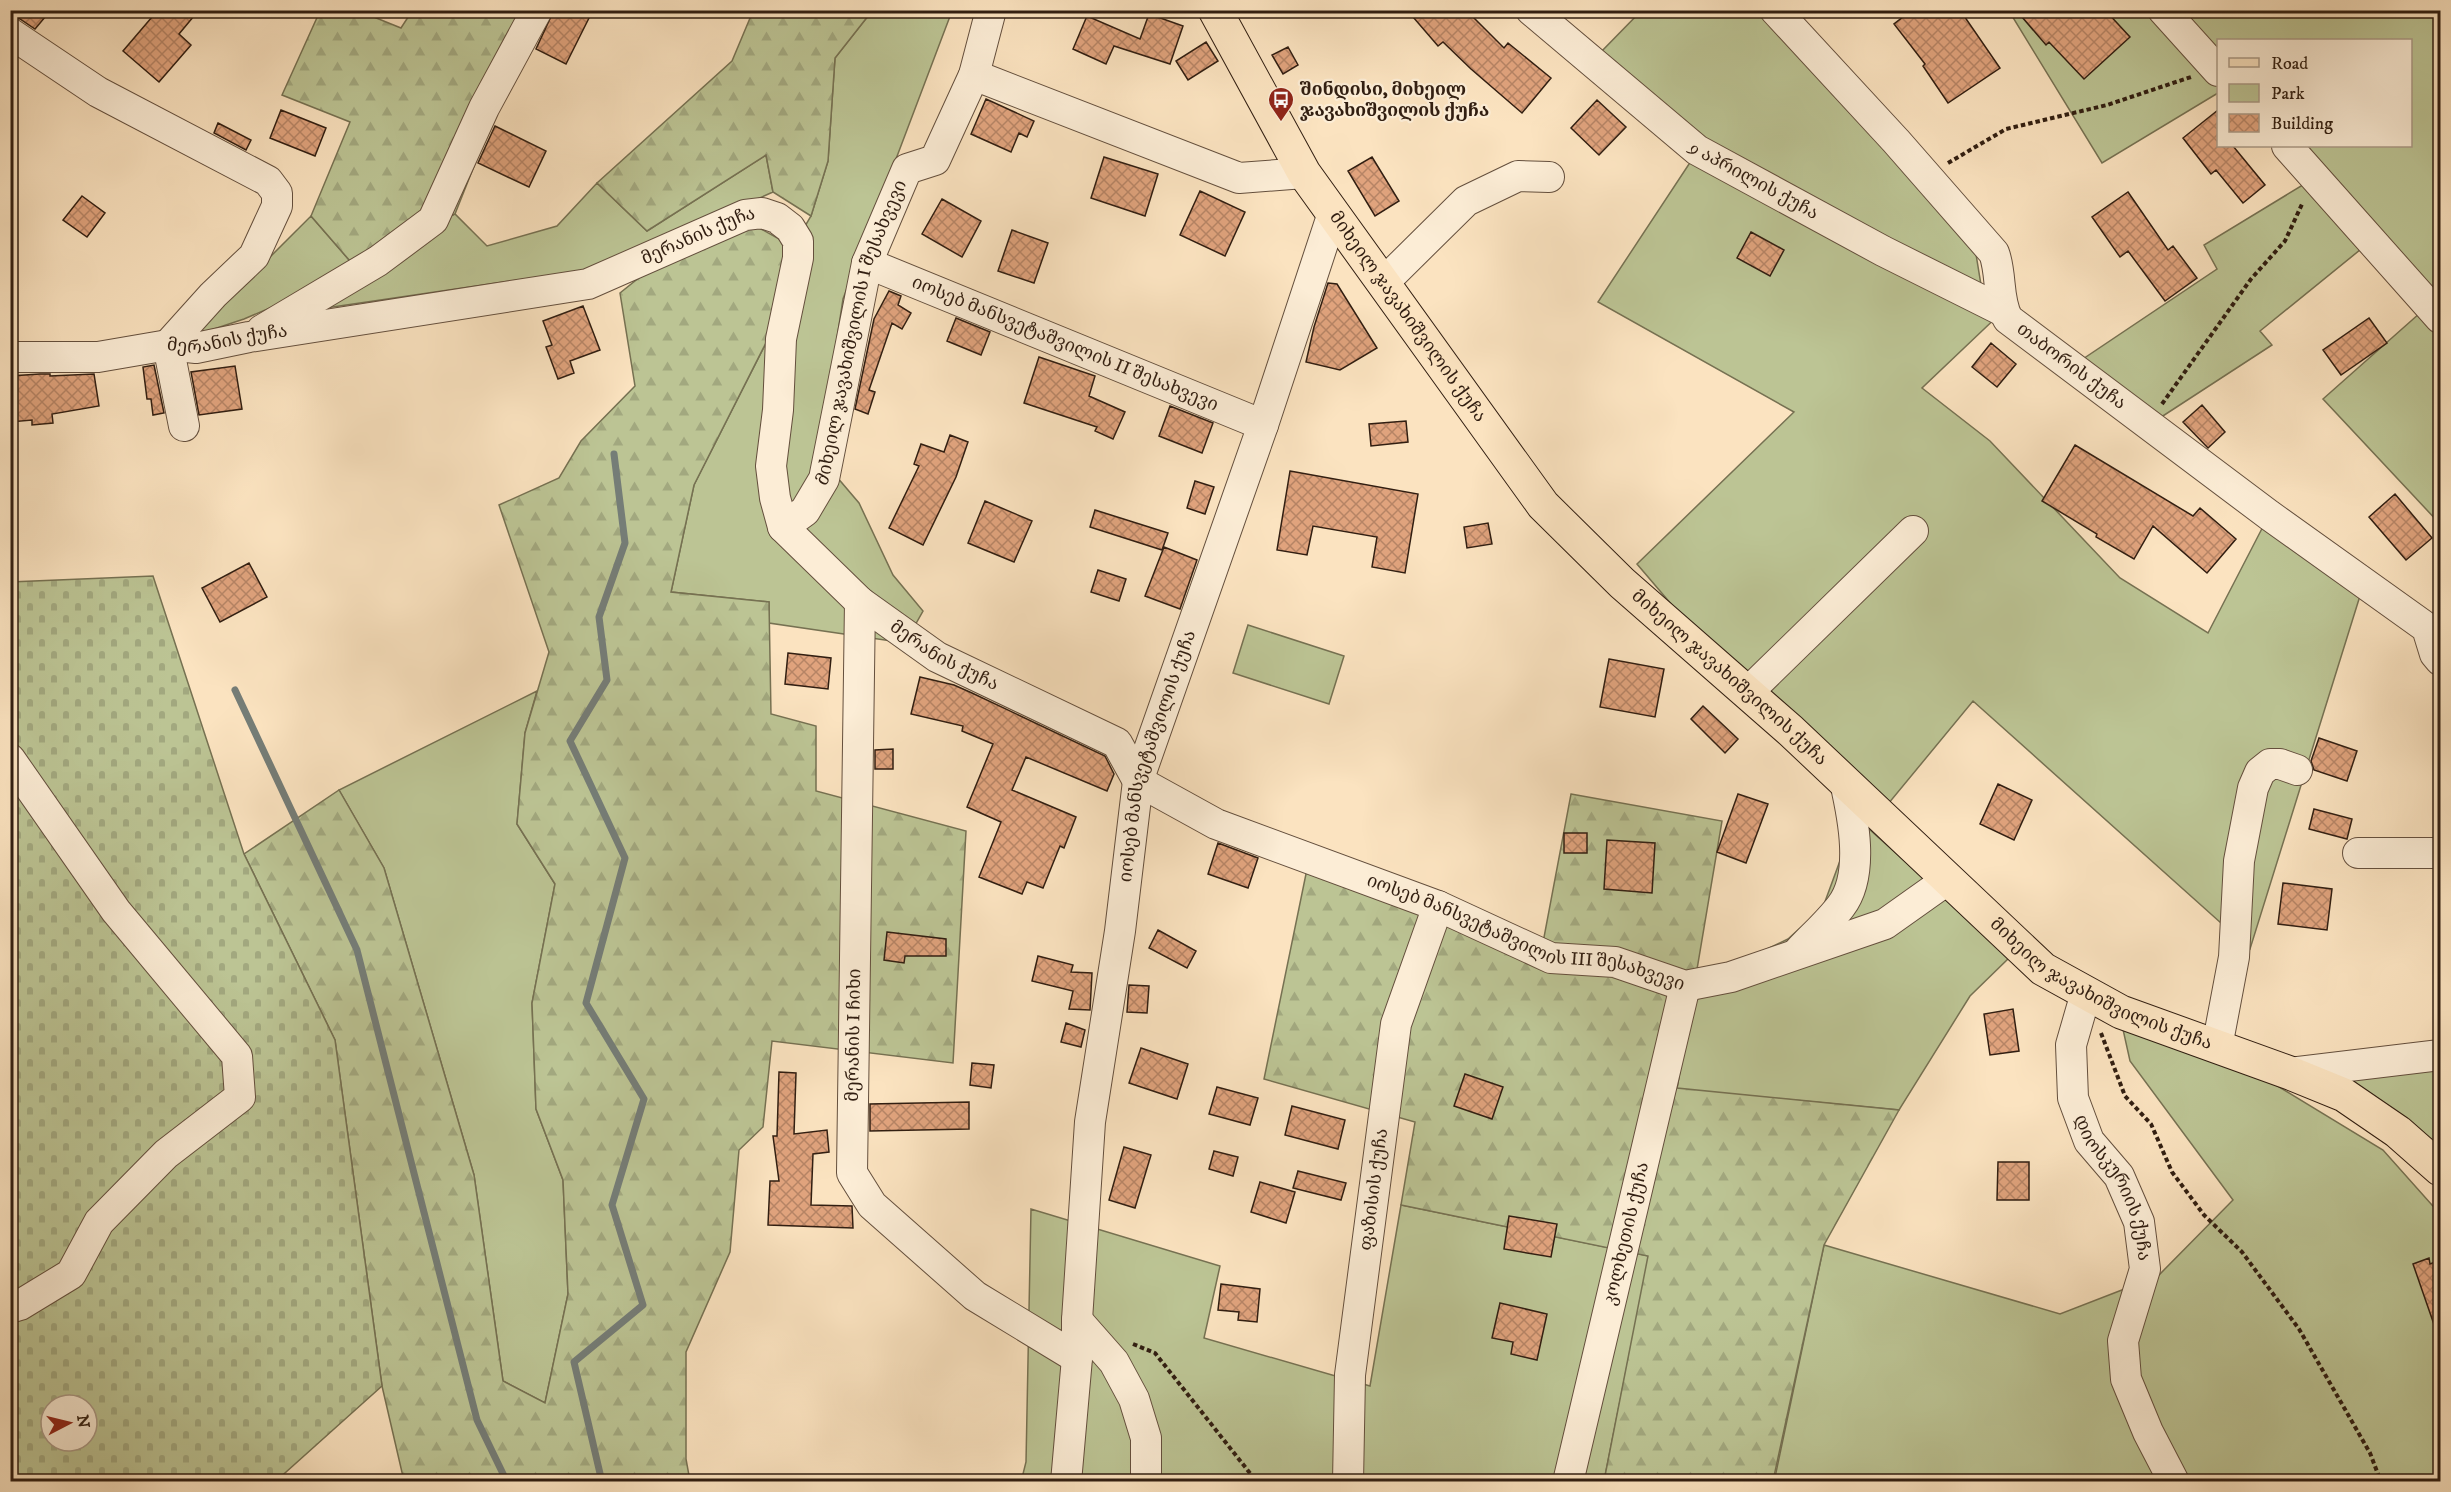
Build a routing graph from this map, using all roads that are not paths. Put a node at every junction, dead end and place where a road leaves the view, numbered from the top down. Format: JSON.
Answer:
{"nodes":[{"id":1,"x":537,"y":10,"type":"edge"},
{"id":2,"x":991,"y":10,"type":"edge"},
{"id":3,"x":1215,"y":10,"type":"edge"},
{"id":4,"x":1531,"y":10,"type":"edge"},
{"id":5,"x":1775,"y":10,"type":"edge"},
{"id":6,"x":2163,"y":10,"type":"edge"},
{"id":7,"x":10,"y":33,"type":"edge"},
{"id":8,"x":2217,"y":70,"type":"edge"},
{"id":9,"x":974,"y":75,"type":"junction"},
{"id":10,"x":2288,"y":147,"type":"edge"},
{"id":11,"x":1304,"y":172,"type":"junction"},
{"id":12,"x":1549,"y":177,"type":"dead end"},
{"id":13,"x":1333,"y":213,"type":"junction"},
{"id":14,"x":867,"y":263,"type":"junction"},
{"id":15,"x":1383,"y":283,"type":"junction"},
{"id":16,"x":2003,"y":311,"type":"junction"},
{"id":17,"x":2440,"y":318,"type":"edge"},
{"id":18,"x":249,"y":337,"type":"junction"},
{"id":19,"x":168,"y":345,"type":"junction"},
{"id":20,"x":10,"y":357,"type":"edge"},
{"id":21,"x":1263,"y":425,"type":"junction"},
{"id":22,"x":184,"y":426,"type":"dead end"},
{"id":23,"x":783,"y":527,"type":"junction"},
{"id":24,"x":1913,"y":531,"type":"dead end"},
{"id":25,"x":860,"y":602,"type":"junction"},
{"id":26,"x":2434,"y":620,"type":"edge"},
{"id":27,"x":2440,"y":660,"type":"edge"},
{"id":28,"x":1747,"y":693,"type":"junction"},
{"id":29,"x":10,"y":759,"type":"edge"},
{"id":30,"x":2297,"y":770,"type":"dead end"},
{"id":31,"x":1138,"y":781,"type":"junction"},
{"id":32,"x":1845,"y":782,"type":"junction"},
{"id":33,"x":2440,"y":852,"type":"edge"},
{"id":34,"x":2358,"y":853,"type":"dead end"},
{"id":35,"x":1947,"y":880,"type":"junction"},
{"id":36,"x":1438,"y":906,"type":"junction"},
{"id":37,"x":1796,"y":955,"type":"junction"},
{"id":38,"x":1685,"y":986,"type":"junction"},
{"id":39,"x":2086,"y":993,"type":"junction"},
{"id":40,"x":2217,"y":1047,"type":"junction"},
{"id":41,"x":2440,"y":1055,"type":"edge"},
{"id":42,"x":2290,"y":1072,"type":"junction"},
{"id":43,"x":2440,"y":1169,"type":"edge"},
{"id":44,"x":10,"y":1308,"type":"edge"},
{"id":45,"x":1077,"y":1320,"type":"junction"},
{"id":46,"x":1077,"y":1358,"type":"junction"},
{"id":47,"x":1066,"y":1482,"type":"edge"},
{"id":48,"x":1146,"y":1482,"type":"edge"},
{"id":49,"x":1348,"y":1482,"type":"edge"},
{"id":50,"x":1568,"y":1482,"type":"edge"},
{"id":51,"x":2174,"y":1482,"type":"edge"}],
"edges":[{"from":1,"to":18,"type":"street"},
{"from":2,"to":9,"type":"street","name":"მიხეილ ჯავახიშვილის I შესახვევი"},
{"from":3,"to":11,"type":"main road","name":"მიხეილ ჯავახიშვილის ქუჩა"},
{"from":4,"to":16,"type":"street","name":"9 აპრილის ქუჩა"},
{"from":5,"to":16,"type":"street","name":"თაბორის ქუჩა"},
{"from":6,"to":8,"type":"street"},
{"from":7,"to":19,"type":"street"},
{"from":9,"to":11,"type":"street"},
{"from":9,"to":14,"type":"street","name":"მიხეილ ჯავახიშვილის I შესახვევი"},
{"from":10,"to":17,"type":"street"},
{"from":11,"to":13,"type":"main road","name":"მიხეილ ჯავახიშვილის ქუჩა"},
{"from":12,"to":15,"type":"street"},
{"from":13,"to":15,"type":"main road","name":"მიხეილ ჯავახიშვილის ქუჩა"},
{"from":13,"to":21,"type":"street","name":"იოსებ მანსვეტაშვილის ქუჩა"},
{"from":14,"to":21,"type":"street","name":"იოსებ მანსვეტაშვილის II შესახვევი"},
{"from":14,"to":23,"type":"street","name":"მიხეილ ჯავახიშვილის I შესახვევი"},
{"from":15,"to":28,"type":"main road","name":"მიხეილ ჯავახიშვილის ქუჩა"},
{"from":16,"to":26,"type":"street","name":"თაბორის ქუჩა"},
{"from":18,"to":19,"type":"street","name":"მერანის ქუჩა"},
{"from":18,"to":23,"type":"street","name":"მერანის ქუჩა"},
{"from":19,"to":20,"type":"street","name":"მერანის ქუჩა"},
{"from":19,"to":22,"type":"street"},
{"from":21,"to":31,"type":"street","name":"იოსებ მანსვეტაშვილის ქუჩა"},
{"from":23,"to":25,"type":"street","name":"მერანის ქუჩა"},
{"from":24,"to":28,"type":"street"},
{"from":25,"to":31,"type":"street","name":"მერანის ქუჩა"},
{"from":25,"to":46,"type":"street","name":"მერანის I ჩიხი"},
{"from":26,"to":27,"type":"street","name":"თაბორის ქუჩა"},
{"from":28,"to":32,"type":"main road","name":"მიხეილ ჯავახიშვილის ქუჩა"},
{"from":29,"to":44,"type":"street"},
{"from":30,"to":40,"type":"street"},
{"from":31,"to":36,"type":"street","name":"იოსებ მანსვეტაშვილის III შესახვევი"},
{"from":31,"to":45,"type":"street","name":"იოსებ მანსვეტაშვილის ქუჩა"},
{"from":32,"to":35,"type":"main road","name":"მიხეილ ჯავახიშვილის ქუჩა"},
{"from":32,"to":37,"type":"street"},
{"from":33,"to":34,"type":"street"},
{"from":35,"to":37,"type":"street","name":"იოსებ მანსვეტაშვილის III შესახვევი"},
{"from":35,"to":39,"type":"main road","name":"მიხეილ ჯავახიშვილის ქუჩა"},
{"from":36,"to":38,"type":"street","name":"იოსებ მანსვეტაშვილის III შესახვევი"},
{"from":36,"to":49,"type":"street","name":"ფაზისის ქუჩა"},
{"from":37,"to":38,"type":"street","name":"იოსებ მანსვეტაშვილის III შესახვევი"},
{"from":38,"to":50,"type":"street","name":"კოლხეთის ქუჩა"},
{"from":39,"to":40,"type":"main road","name":"მიხეილ ჯავახიშვილის ქუჩა"},
{"from":39,"to":51,"type":"street","name":"დიოსკურიის ქუჩა"},
{"from":40,"to":42,"type":"main road","name":"მიხეილ ჯავახიშვილის ქუჩა"},
{"from":41,"to":42,"type":"street","name":"მიხეილ ჯავახიშვილის ქუჩა"},
{"from":42,"to":43,"type":"main road"},
{"from":45,"to":46,"type":"street","name":"იოსებ მანსვეტაშვილის ქუჩა"},
{"from":45,"to":48,"type":"street"},
{"from":46,"to":47,"type":"street","name":"იოსებ მანსვეტაშვილის ქუჩა"}]}
